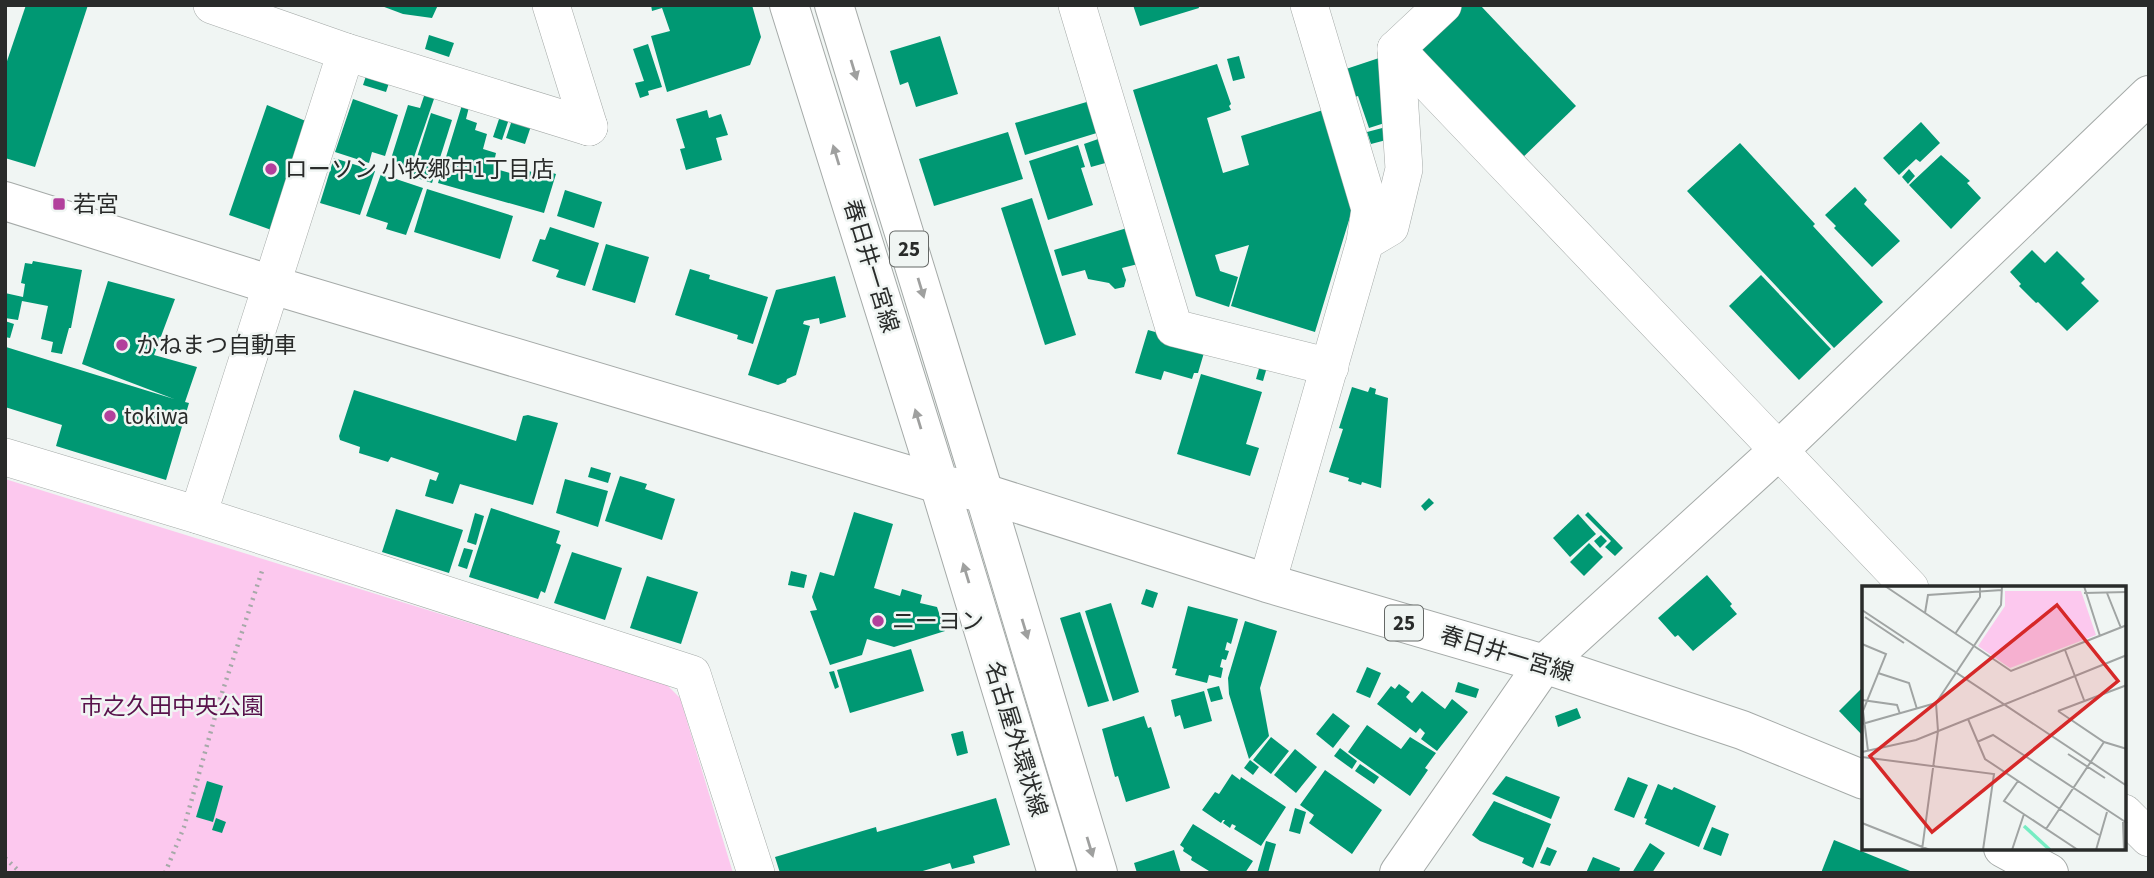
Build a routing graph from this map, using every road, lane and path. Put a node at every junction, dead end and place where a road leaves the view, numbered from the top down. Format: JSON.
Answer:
{"nodes":[{"id":1,"x":212,"y":5,"type":"edge"},
{"id":2,"x":551,"y":5,"type":"edge"},
{"id":3,"x":789,"y":5,"type":"edge"},
{"id":4,"x":834,"y":5,"type":"edge"},
{"id":5,"x":1077,"y":5,"type":"edge"},
{"id":6,"x":1309,"y":5,"type":"edge"},
{"id":7,"x":1443,"y":5,"type":"edge"},
{"id":8,"x":1396,"y":49,"type":"junction"},
{"id":9,"x":346,"y":52,"type":"junction"},
{"id":10,"x":2149,"y":95,"type":"edge"},
{"id":11,"x":5,"y":201,"type":"edge"},
{"id":12,"x":1365,"y":242,"type":"junction"},
{"id":13,"x":272,"y":285,"type":"junction"},
{"id":14,"x":1330,"y":368,"type":"junction"},
{"id":15,"x":1779,"y":450,"type":"junction"},
{"id":16,"x":5,"y":457,"type":"edge"},
{"id":17,"x":939,"y":484,"type":"junction"},
{"id":18,"x":984,"y":493,"type":"junction"},
{"id":19,"x":198,"y":515,"type":"junction"},
{"id":20,"x":272,"y":540,"type":"junction"},
{"id":21,"x":1267,"y":583,"type":"junction"},
{"id":22,"x":1909,"y":586,"type":"edge"},
{"id":23,"x":1544,"y":664,"type":"junction"},
{"id":24,"x":1862,"y":779,"type":"edge"},
{"id":25,"x":2126,"y":815,"type":"edge"},
{"id":26,"x":2149,"y":838,"type":"edge"},
{"id":27,"x":2007,"y":850,"type":"edge"},
{"id":28,"x":5,"y":858,"type":"edge"},
{"id":29,"x":21,"y":873,"type":"edge"},
{"id":30,"x":165,"y":873,"type":"edge"},
{"id":31,"x":756,"y":873,"type":"edge"},
{"id":32,"x":1057,"y":873,"type":"edge"},
{"id":33,"x":1098,"y":873,"type":"edge"},
{"id":34,"x":1401,"y":873,"type":"edge"},
{"id":35,"x":2049,"y":873,"type":"edge"}],
"edges":[{"from":1,"to":9,"type":"street"},
{"from":2,"to":9,"type":"street"},
{"from":17,"to":3,"type":"main road","name":"春日井一宮線","number":"25","one_way":true},
{"from":4,"to":18,"type":"main road","name":"春日井一宮線","number":"25","one_way":true},
{"from":5,"to":14,"type":"street"},
{"from":6,"to":12,"type":"street"},
{"from":7,"to":8,"type":"street"},
{"from":8,"to":12,"type":"street"},
{"from":8,"to":15,"type":"street"},
{"from":9,"to":13,"type":"street"},
{"from":10,"to":15,"type":"main road"},
{"from":11,"to":13,"type":"main road"},
{"from":12,"to":14,"type":"street"},
{"from":13,"to":17,"type":"main road"},
{"from":13,"to":19,"type":"street"},
{"from":14,"to":21,"type":"street"},
{"from":15,"to":22,"type":"street"},
{"from":15,"to":23,"type":"main road"},
{"from":16,"to":19,"type":"street"},
{"from":17,"to":18,"type":"main road","name":"春日井一宮線","number":"25"},
{"from":32,"to":17,"type":"main road","name":"名古屋外環状線","one_way":true},
{"from":18,"to":21,"type":"main road","name":"春日井一宮線","number":"25"},
{"from":18,"to":33,"type":"main road","name":"名古屋外環状線","one_way":true},
{"from":19,"to":20,"type":"street"},
{"from":20,"to":30,"type":"path"},
{"from":20,"to":31,"type":"street"},
{"from":21,"to":23,"type":"main road","name":"春日井一宮線","number":"25"},
{"from":23,"to":24,"type":"main road","name":"春日井一宮線","number":"25"},
{"from":23,"to":34,"type":"main road"},
{"from":25,"to":26,"type":"street"},
{"from":27,"to":35,"type":"main road"},
{"from":28,"to":29,"type":"path"}]}
